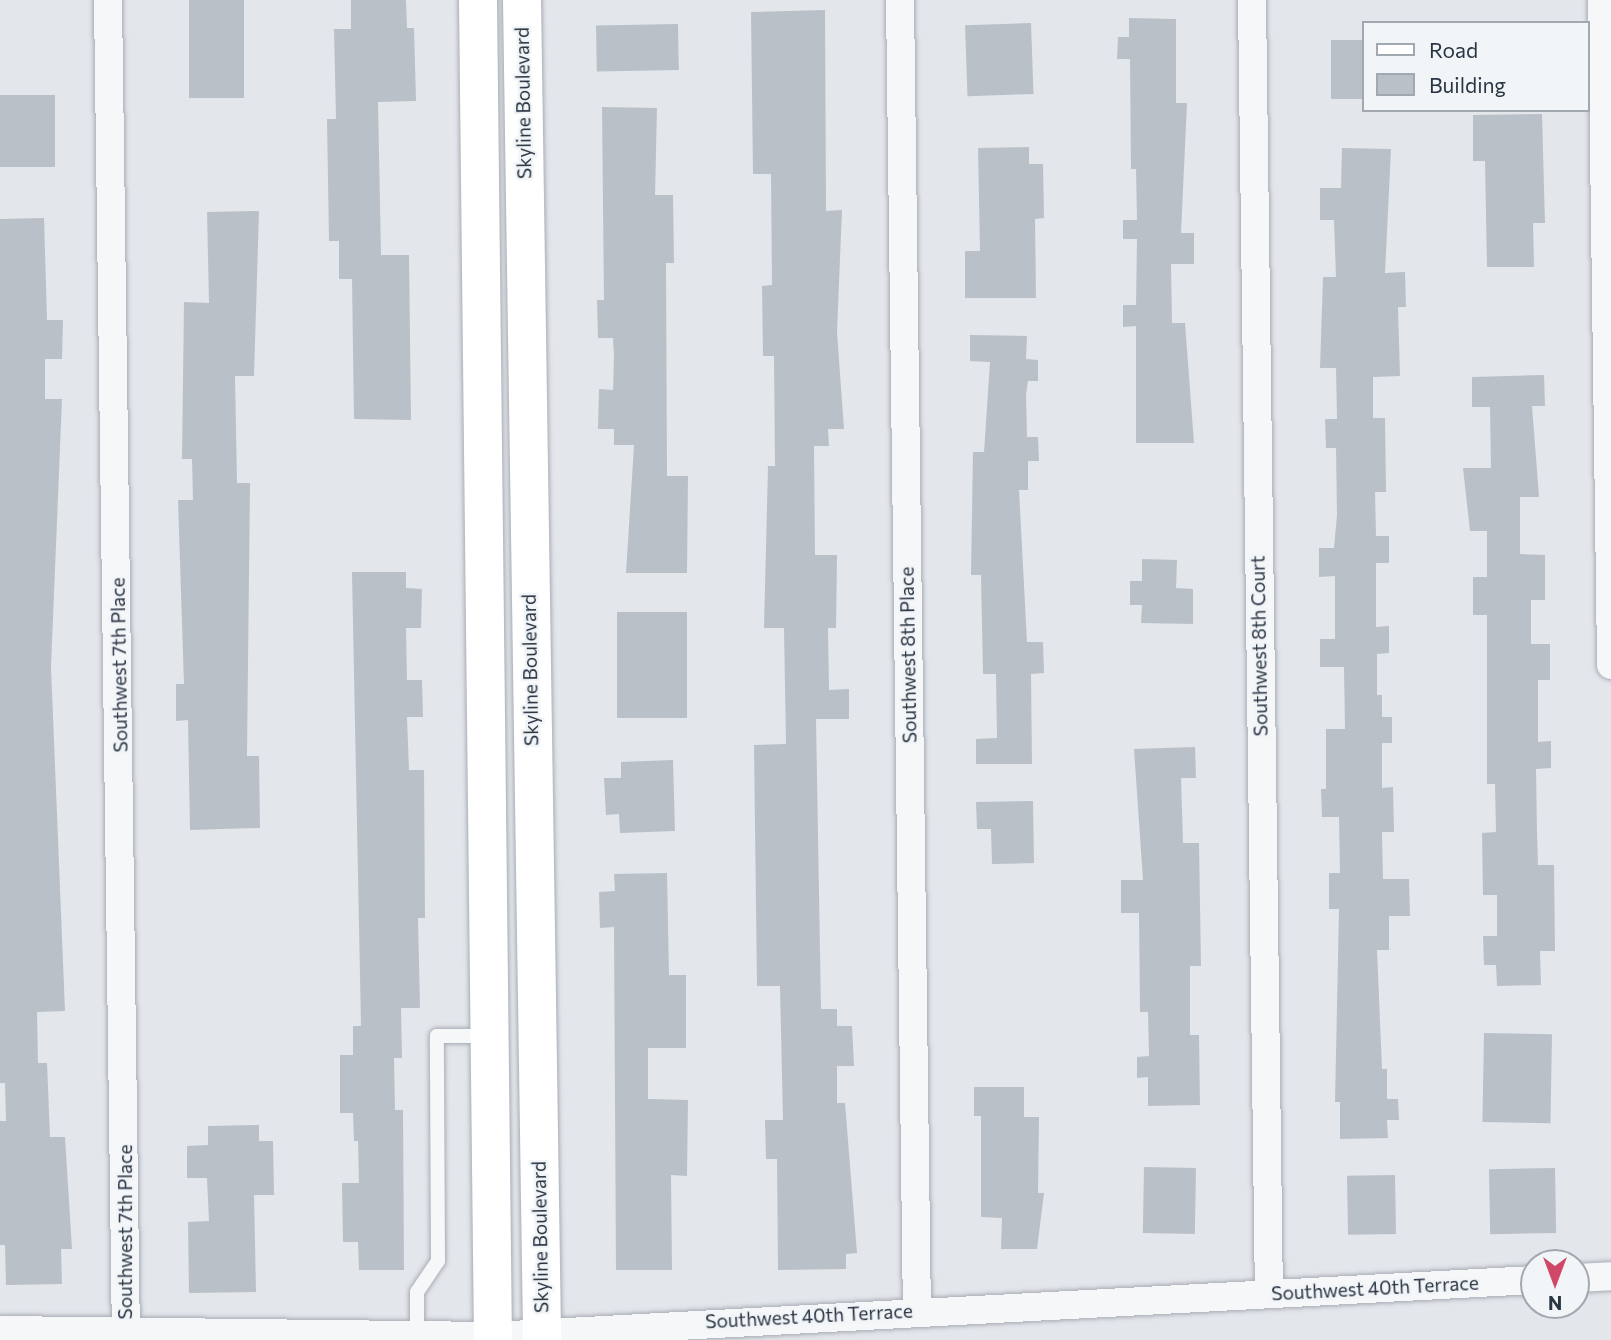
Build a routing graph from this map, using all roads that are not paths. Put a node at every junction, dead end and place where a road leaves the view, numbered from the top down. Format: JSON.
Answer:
{"nodes":[{"id":1,"x":108,"y":0,"type":"edge"},
{"id":2,"x":478,"y":0,"type":"edge"},
{"id":3,"x":522,"y":0,"type":"edge"},
{"id":4,"x":900,"y":0,"type":"edge"},
{"id":5,"x":1252,"y":0,"type":"edge"},
{"id":6,"x":1602,"y":0,"type":"edge"},
{"id":7,"x":1611,"y":665,"type":"edge"},
{"id":8,"x":490,"y":1036,"type":"junction"},
{"id":9,"x":1611,"y":1276,"type":"edge"},
{"id":10,"x":1590,"y":1277,"type":"edge"},
{"id":11,"x":1520,"y":1281,"type":"edge"},
{"id":12,"x":1269,"y":1293,"type":"junction"},
{"id":13,"x":917,"y":1310,"type":"junction"},
{"id":14,"x":0,"y":1330,"type":"edge"},
{"id":15,"x":125,"y":1331,"type":"junction"},
{"id":16,"x":417,"y":1336,"type":"junction"},
{"id":17,"x":542,"y":1336,"type":"edge"},
{"id":18,"x":494,"y":1338,"type":"edge"}],
"edges":[{"from":1,"to":15,"type":"street","name":"Southwest 7th Place"},
{"from":2,"to":8,"type":"street"},
{"from":3,"to":17,"type":"street","name":"Skyline Boulevard"},
{"from":4,"to":13,"type":"street","name":"Southwest 8th Place"},
{"from":5,"to":12,"type":"street","name":"Southwest 8th Court"},
{"from":6,"to":7,"type":"street"},
{"from":8,"to":16,"type":"lane"},
{"from":8,"to":18,"type":"street"},
{"from":9,"to":10,"type":"street"},
{"from":11,"to":12,"type":"street","name":"Southwest 40th Terrace"},
{"from":12,"to":13,"type":"street","name":"Southwest 40th Terrace"},
{"from":13,"to":17,"type":"street","name":"Southwest 40th Terrace"},
{"from":14,"to":15,"type":"street","name":"Southwest 40th Terrace"},
{"from":15,"to":16,"type":"street","name":"Southwest 40th Terrace"},
{"from":16,"to":18,"type":"street","name":"Southwest 40th Terrace"},
{"from":17,"to":18,"type":"street","name":"Southwest 40th Terrace"}]}
